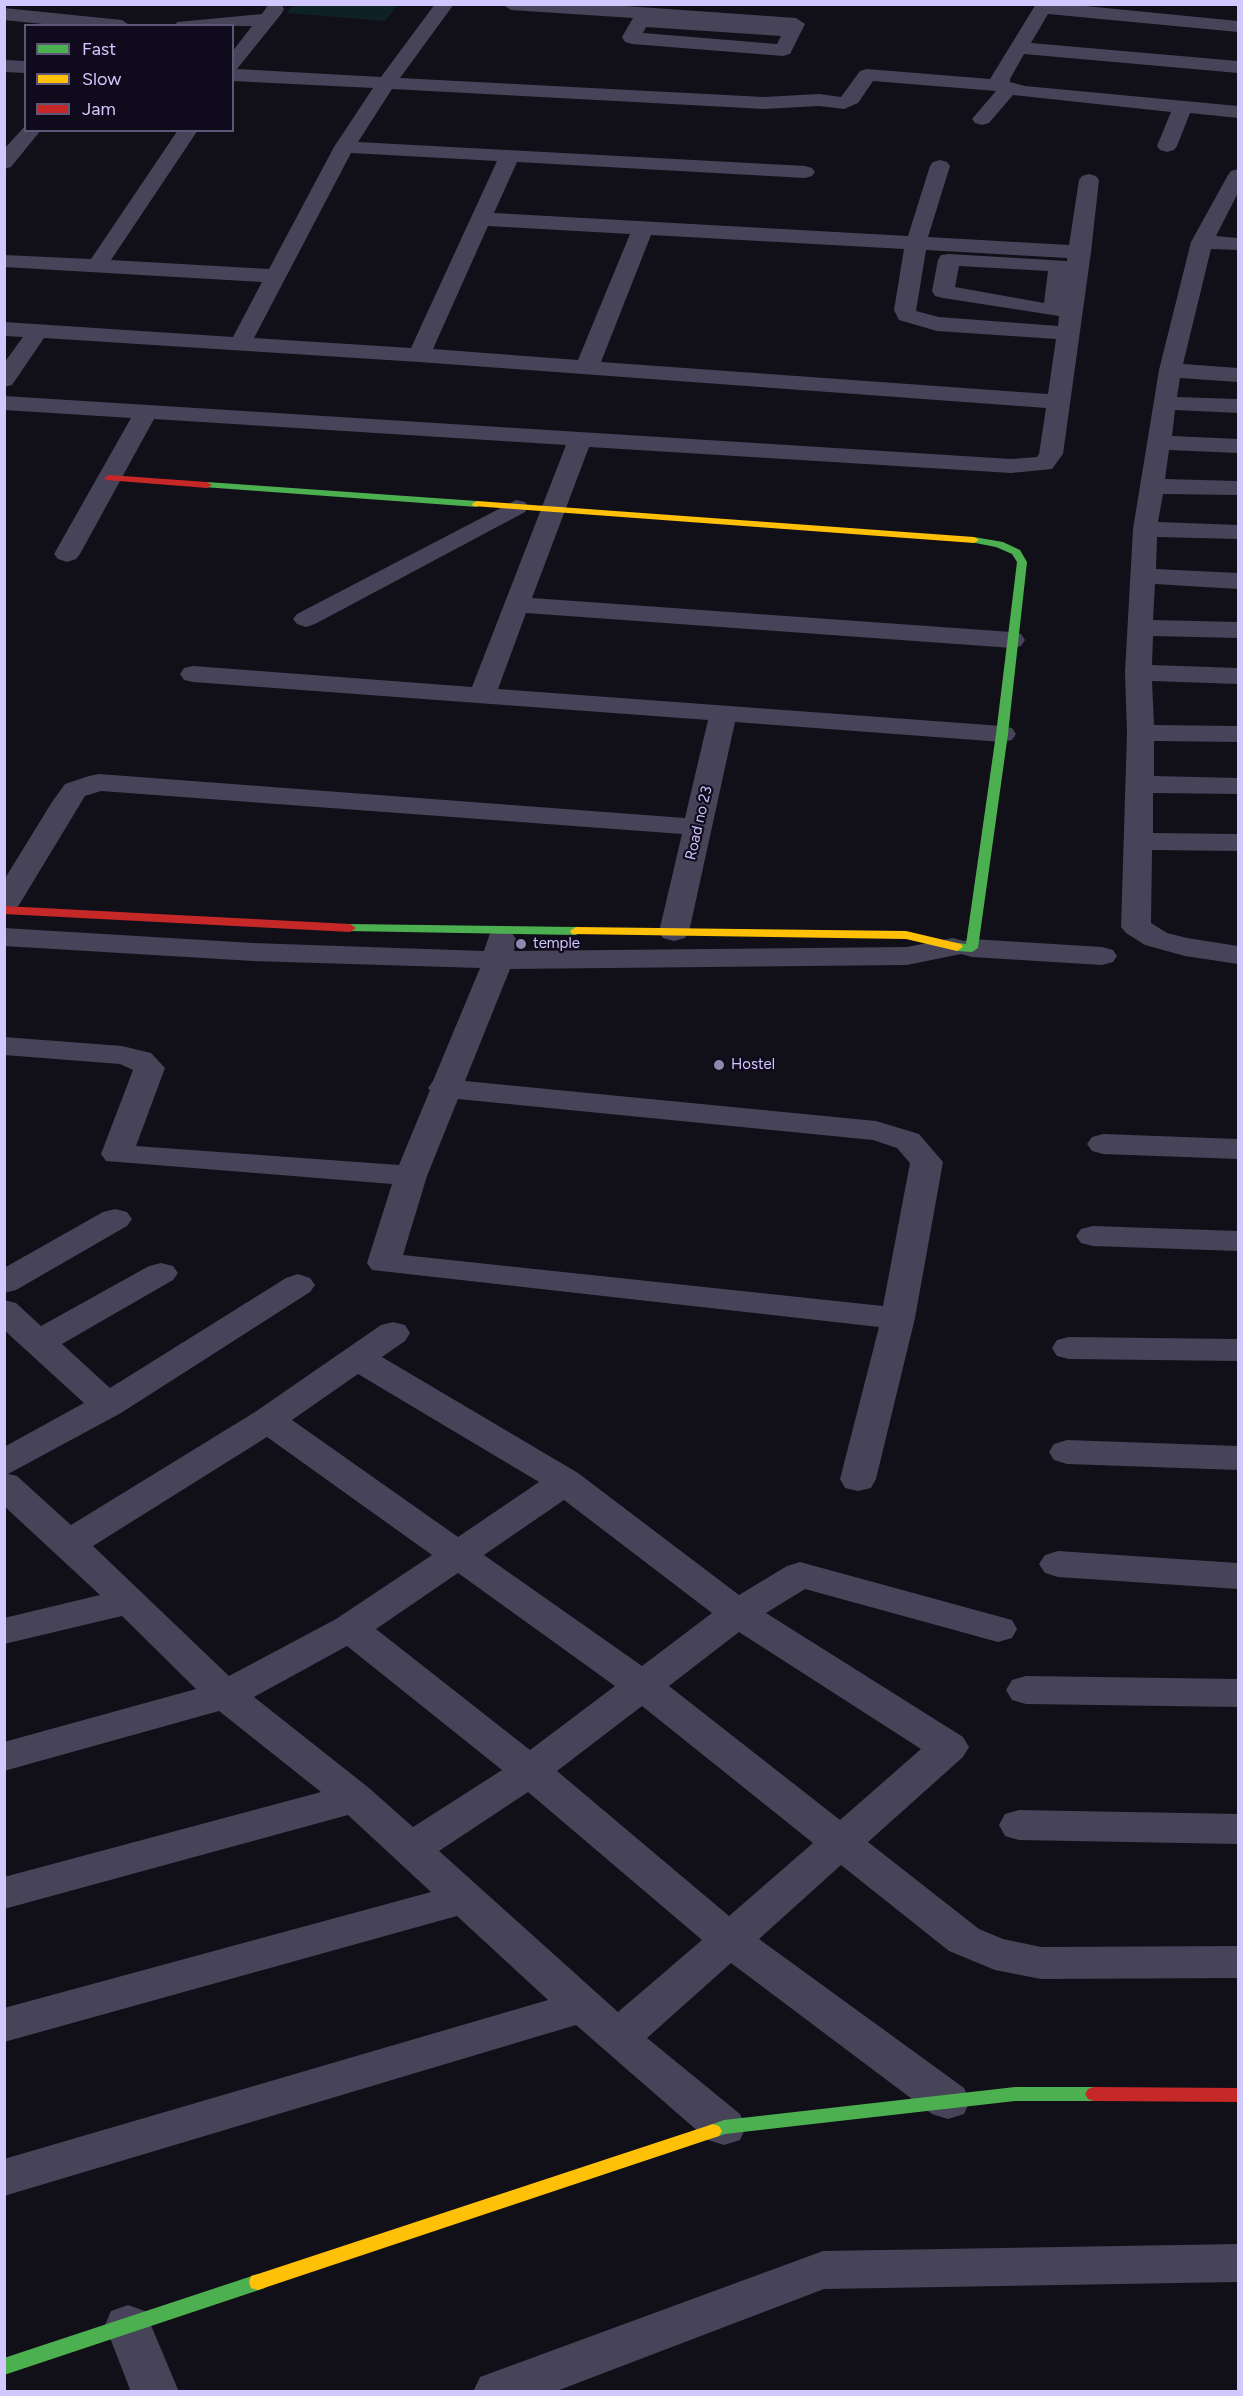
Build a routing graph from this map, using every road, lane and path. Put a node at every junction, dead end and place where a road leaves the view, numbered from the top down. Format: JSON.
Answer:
{"nodes":[{"id":1,"x":445,"y":4,"type":"edge"},
{"id":2,"x":511,"y":4,"type":"edge"},
{"id":3,"x":1044,"y":6,"type":"edge"},
{"id":4,"x":273,"y":12,"type":"edge"},
{"id":5,"x":4,"y":14,"type":"edge"},
{"id":6,"x":102,"y":24,"type":"edge"},
{"id":7,"x":197,"y":24,"type":"edge"},
{"id":8,"x":1239,"y":26,"type":"edge"},
{"id":9,"x":792,"y":31,"type":"junction"},
{"id":10,"x":1018,"y":48,"type":"junction"},
{"id":11,"x":4,"y":58,"type":"edge"},
{"id":12,"x":24,"y":58,"type":"edge"},
{"id":13,"x":234,"y":63,"type":"edge"},
{"id":14,"x":4,"y":66,"type":"edge"},
{"id":15,"x":234,"y":66,"type":"edge"},
{"id":16,"x":24,"y":67,"type":"edge"},
{"id":17,"x":1239,"y":67,"type":"edge"},
{"id":18,"x":234,"y":75,"type":"edge"},
{"id":19,"x":389,"y":79,"type":"junction"},
{"id":20,"x":1005,"y":87,"type":"junction"},
{"id":21,"x":1182,"y":108,"type":"junction"},
{"id":22,"x":1239,"y":112,"type":"edge"},
{"id":23,"x":982,"y":119,"type":"dead end"},
{"id":24,"x":187,"y":132,"type":"edge"},
{"id":25,"x":4,"y":133,"type":"edge"},
{"id":26,"x":29,"y":133,"type":"edge"},
{"id":27,"x":1167,"y":146,"type":"dead end"},
{"id":28,"x":344,"y":147,"type":"junction"},
{"id":29,"x":510,"y":155,"type":"junction"},
{"id":30,"x":4,"y":163,"type":"edge"},
{"id":31,"x":940,"y":166,"type":"dead end"},
{"id":32,"x":805,"y":172,"type":"dead end"},
{"id":33,"x":1239,"y":175,"type":"edge"},
{"id":34,"x":1089,"y":180,"type":"dead end"},
{"id":35,"x":1230,"y":206,"type":"edge"},
{"id":36,"x":482,"y":219,"type":"junction"},
{"id":37,"x":643,"y":228,"type":"junction"},
{"id":38,"x":1202,"y":242,"type":"junction"},
{"id":39,"x":916,"y":243,"type":"junction"},
{"id":40,"x":1239,"y":244,"type":"edge"},
{"id":41,"x":1080,"y":252,"type":"junction"},
{"id":42,"x":4,"y":261,"type":"edge"},
{"id":43,"x":97,"y":266,"type":"junction"},
{"id":44,"x":275,"y":276,"type":"junction"},
{"id":45,"x":1066,"y":278,"type":"junction"},
{"id":46,"x":1063,"y":306,"type":"junction"},
{"id":47,"x":4,"y":329,"type":"edge"},
{"id":48,"x":38,"y":332,"type":"junction"},
{"id":49,"x":1066,"y":333,"type":"junction"},
{"id":50,"x":240,"y":344,"type":"junction"},
{"id":51,"x":419,"y":355,"type":"junction"},
{"id":52,"x":587,"y":367,"type":"junction"},
{"id":53,"x":1170,"y":370,"type":"junction"},
{"id":54,"x":1239,"y":375,"type":"edge"},
{"id":55,"x":4,"y":380,"type":"edge"},
{"id":56,"x":1058,"y":402,"type":"junction"},
{"id":57,"x":1164,"y":402,"type":"junction"},
{"id":58,"x":4,"y":403,"type":"edge"},
{"id":59,"x":1239,"y":406,"type":"edge"},
{"id":60,"x":146,"y":412,"type":"junction"},
{"id":61,"x":580,"y":439,"type":"junction"},
{"id":62,"x":1158,"y":442,"type":"junction"},
{"id":63,"x":1239,"y":446,"type":"edge"},
{"id":64,"x":109,"y":478,"type":"junction"},
{"id":65,"x":1152,"y":486,"type":"junction"},
{"id":66,"x":1239,"y":488,"type":"edge"},
{"id":67,"x":516,"y":507,"type":"junction"},
{"id":68,"x":552,"y":510,"type":"junction"},
{"id":69,"x":1145,"y":529,"type":"junction"},
{"id":70,"x":1239,"y":532,"type":"edge"},
{"id":71,"x":67,"y":554,"type":"dead end"},
{"id":72,"x":1142,"y":576,"type":"junction"},
{"id":73,"x":1239,"y":581,"type":"edge"},
{"id":74,"x":518,"y":605,"type":"junction"},
{"id":75,"x":306,"y":619,"type":"dead end"},
{"id":76,"x":1142,"y":628,"type":"junction"},
{"id":77,"x":1239,"y":630,"type":"edge"},
{"id":78,"x":1012,"y":640,"type":"junction"},
{"id":79,"x":1138,"y":672,"type":"junction"},
{"id":80,"x":193,"y":674,"type":"dead end"},
{"id":81,"x":1239,"y":676,"type":"edge"},
{"id":82,"x":482,"y":696,"type":"junction"},
{"id":83,"x":723,"y":713,"type":"junction"},
{"id":84,"x":1141,"y":733,"type":"junction"},
{"id":85,"x":1002,"y":734,"type":"junction"},
{"id":86,"x":1239,"y":734,"type":"edge"},
{"id":87,"x":1140,"y":784,"type":"junction"},
{"id":88,"x":1239,"y":786,"type":"edge"},
{"id":89,"x":698,"y":828,"type":"junction"},
{"id":90,"x":1137,"y":841,"type":"junction"},
{"id":91,"x":1239,"y":843,"type":"edge"},
{"id":92,"x":4,"y":905,"type":"edge"},
{"id":93,"x":4,"y":910,"type":"edge"},
{"id":94,"x":674,"y":932,"type":"junction"},
{"id":95,"x":4,"y":937,"type":"edge"},
{"id":96,"x":500,"y":945,"type":"junction"},
{"id":97,"x":963,"y":947,"type":"junction"},
{"id":98,"x":1239,"y":955,"type":"edge"},
{"id":99,"x":1102,"y":956,"type":"dead end"},
{"id":100,"x":4,"y":1046,"type":"edge"},
{"id":101,"x":444,"y":1088,"type":"junction"},
{"id":102,"x":1102,"y":1144,"type":"dead end"},
{"id":103,"x":1239,"y":1149,"type":"edge"},
{"id":104,"x":411,"y":1176,"type":"junction"},
{"id":105,"x":115,"y":1218,"type":"dead end"},
{"id":106,"x":1093,"y":1236,"type":"dead end"},
{"id":107,"x":1239,"y":1241,"type":"edge"},
{"id":108,"x":161,"y":1273,"type":"dead end"},
{"id":109,"x":4,"y":1283,"type":"edge"},
{"id":110,"x":298,"y":1285,"type":"dead end"},
{"id":111,"x":4,"y":1311,"type":"edge"},
{"id":112,"x":898,"y":1318,"type":"junction"},
{"id":113,"x":393,"y":1333,"type":"dead end"},
{"id":114,"x":40,"y":1341,"type":"junction"},
{"id":115,"x":1069,"y":1348,"type":"dead end"},
{"id":116,"x":1239,"y":1350,"type":"edge"},
{"id":117,"x":358,"y":1359,"type":"junction"},
{"id":118,"x":108,"y":1405,"type":"junction"},
{"id":119,"x":268,"y":1419,"type":"junction"},
{"id":120,"x":1067,"y":1452,"type":"dead end"},
{"id":121,"x":1239,"y":1458,"type":"edge"},
{"id":122,"x":4,"y":1463,"type":"edge"},
{"id":123,"x":858,"y":1479,"type":"dead end"},
{"id":124,"x":565,"y":1482,"type":"junction"},
{"id":125,"x":4,"y":1485,"type":"edge"},
{"id":126,"x":68,"y":1544,"type":"junction"},
{"id":127,"x":459,"y":1556,"type":"junction"},
{"id":128,"x":1058,"y":1564,"type":"dead end"},
{"id":129,"x":1239,"y":1576,"type":"edge"},
{"id":130,"x":129,"y":1601,"type":"junction"},
{"id":131,"x":738,"y":1613,"type":"junction"},
{"id":132,"x":350,"y":1628,"type":"junction"},
{"id":133,"x":998,"y":1629,"type":"dead end"},
{"id":134,"x":4,"y":1631,"type":"edge"},
{"id":135,"x":644,"y":1687,"type":"junction"},
{"id":136,"x":1026,"y":1690,"type":"dead end"},
{"id":137,"x":1239,"y":1692,"type":"edge"},
{"id":138,"x":225,"y":1695,"type":"junction"},
{"id":139,"x":4,"y":1757,"type":"edge"},
{"id":140,"x":530,"y":1771,"type":"junction"},
{"id":141,"x":355,"y":1798,"type":"junction"},
{"id":142,"x":1019,"y":1825,"type":"dead end"},
{"id":143,"x":1239,"y":1829,"type":"edge"},
{"id":144,"x":840,"y":1843,"type":"junction"},
{"id":145,"x":410,"y":1850,"type":"junction"},
{"id":146,"x":4,"y":1893,"type":"edge"},
{"id":147,"x":465,"y":1898,"type":"junction"},
{"id":148,"x":730,"y":1940,"type":"junction"},
{"id":149,"x":1239,"y":1962,"type":"edge"},
{"id":150,"x":583,"y":2006,"type":"junction"},
{"id":151,"x":4,"y":2025,"type":"edge"},
{"id":152,"x":618,"y":2038,"type":"junction"},
{"id":153,"x":1239,"y":2095,"type":"edge"},
{"id":154,"x":948,"y":2102,"type":"junction"},
{"id":155,"x":724,"y":2127,"type":"junction"},
{"id":156,"x":4,"y":2178,"type":"edge"},
{"id":157,"x":1239,"y":2264,"type":"edge"},
{"id":158,"x":128,"y":2325,"type":"junction"},
{"id":159,"x":4,"y":2367,"type":"edge"},
{"id":160,"x":155,"y":2391,"type":"edge"},
{"id":161,"x":497,"y":2391,"type":"edge"}],
"edges":[{"from":1,"to":19,"type":"street"},
{"from":2,"to":9,"type":"street"},
{"from":3,"to":8,"type":"street"},
{"from":3,"to":10,"type":"street"},
{"from":4,"to":7,"type":"street"},
{"from":4,"to":13,"type":"street"},
{"from":5,"to":6,"type":"street"},
{"from":9,"to":9,"type":"street"},
{"from":10,"to":17,"type":"street"},
{"from":10,"to":20,"type":"street"},
{"from":11,"to":12,"type":"street"},
{"from":14,"to":16,"type":"street"},
{"from":15,"to":19,"type":"street"},
{"from":18,"to":19,"type":"street"},
{"from":19,"to":20,"type":"street"},
{"from":19,"to":28,"type":"street"},
{"from":20,"to":21,"type":"street"},
{"from":20,"to":23,"type":"street"},
{"from":21,"to":22,"type":"street"},
{"from":21,"to":27,"type":"street"},
{"from":24,"to":43,"type":"street"},
{"from":25,"to":26,"type":"street"},
{"from":26,"to":30,"type":"street"},
{"from":28,"to":29,"type":"street"},
{"from":28,"to":44,"type":"street"},
{"from":29,"to":32,"type":"street"},
{"from":29,"to":36,"type":"street"},
{"from":31,"to":39,"type":"street"},
{"from":33,"to":35,"type":"street"},
{"from":34,"to":41,"type":"street"},
{"from":35,"to":38,"type":"street"},
{"from":36,"to":37,"type":"street"},
{"from":36,"to":51,"type":"street"},
{"from":37,"to":39,"type":"street"},
{"from":37,"to":52,"type":"street"},
{"from":38,"to":40,"type":"street"},
{"from":38,"to":53,"type":"street"},
{"from":39,"to":41,"type":"street"},
{"from":39,"to":49,"type":"street"},
{"from":41,"to":45,"type":"street"},
{"from":42,"to":43,"type":"street"},
{"from":43,"to":44,"type":"street"},
{"from":44,"to":50,"type":"street"},
{"from":45,"to":46,"type":"street"},
{"from":45,"to":46,"type":"street"},
{"from":46,"to":49,"type":"street"},
{"from":47,"to":48,"type":"street"},
{"from":48,"to":50,"type":"street"},
{"from":48,"to":55,"type":"street"},
{"from":49,"to":56,"type":"street"},
{"from":50,"to":51,"type":"street"},
{"from":51,"to":52,"type":"street"},
{"from":52,"to":56,"type":"street"},
{"from":53,"to":54,"type":"street"},
{"from":53,"to":57,"type":"street"},
{"from":56,"to":61,"type":"street"},
{"from":57,"to":59,"type":"street"},
{"from":57,"to":62,"type":"street"},
{"from":58,"to":60,"type":"street"},
{"from":60,"to":61,"type":"street"},
{"from":60,"to":64,"type":"street"},
{"from":61,"to":68,"type":"street"},
{"from":62,"to":63,"type":"street"},
{"from":62,"to":65,"type":"street"},
{"from":64,"to":67,"type":"street"},
{"from":64,"to":71,"type":"street"},
{"from":65,"to":66,"type":"street"},
{"from":65,"to":69,"type":"street"},
{"from":67,"to":68,"type":"street"},
{"from":67,"to":75,"type":"street"},
{"from":68,"to":74,"type":"street"},
{"from":68,"to":78,"type":"street"},
{"from":69,"to":70,"type":"street"},
{"from":69,"to":72,"type":"street"},
{"from":72,"to":73,"type":"street"},
{"from":72,"to":76,"type":"street"},
{"from":74,"to":78,"type":"street"},
{"from":74,"to":82,"type":"street"},
{"from":76,"to":77,"type":"street"},
{"from":76,"to":79,"type":"street"},
{"from":78,"to":85,"type":"street"},
{"from":79,"to":81,"type":"street"},
{"from":79,"to":84,"type":"street"},
{"from":80,"to":82,"type":"street"},
{"from":82,"to":83,"type":"street"},
{"from":83,"to":85,"type":"street"},
{"from":83,"to":89,"type":"street","name":"Road no 23"},
{"from":84,"to":86,"type":"street"},
{"from":84,"to":87,"type":"street"},
{"from":85,"to":97,"type":"street"},
{"from":87,"to":88,"type":"street"},
{"from":87,"to":90,"type":"street"},
{"from":89,"to":92,"type":"street"},
{"from":89,"to":94,"type":"street","name":"Road no 23"},
{"from":90,"to":91,"type":"street"},
{"from":90,"to":98,"type":"street"},
{"from":93,"to":96,"type":"street"},
{"from":94,"to":96,"type":"street"},
{"from":94,"to":97,"type":"street"},
{"from":95,"to":96,"type":"street"},
{"from":96,"to":97,"type":"street"},
{"from":96,"to":101,"type":"street"},
{"from":97,"to":99,"type":"street"},
{"from":100,"to":104,"type":"street"},
{"from":101,"to":104,"type":"street"},
{"from":101,"to":112,"type":"street"},
{"from":102,"to":103,"type":"street"},
{"from":104,"to":112,"type":"street"},
{"from":105,"to":109,"type":"street"},
{"from":106,"to":107,"type":"street"},
{"from":108,"to":114,"type":"street"},
{"from":110,"to":118,"type":"street"},
{"from":111,"to":114,"type":"street"},
{"from":112,"to":123,"type":"street"},
{"from":113,"to":117,"type":"street"},
{"from":114,"to":118,"type":"street"},
{"from":115,"to":116,"type":"street"},
{"from":117,"to":119,"type":"street"},
{"from":117,"to":124,"type":"street"},
{"from":118,"to":122,"type":"street"},
{"from":119,"to":126,"type":"street"},
{"from":119,"to":127,"type":"street"},
{"from":120,"to":121,"type":"street"},
{"from":124,"to":127,"type":"street"},
{"from":124,"to":131,"type":"street"},
{"from":125,"to":126,"type":"street"},
{"from":126,"to":130,"type":"street"},
{"from":127,"to":132,"type":"street"},
{"from":127,"to":135,"type":"street"},
{"from":128,"to":129,"type":"street"},
{"from":130,"to":134,"type":"street"},
{"from":130,"to":138,"type":"street"},
{"from":131,"to":133,"type":"street"},
{"from":131,"to":135,"type":"street"},
{"from":131,"to":144,"type":"street"},
{"from":132,"to":138,"type":"street"},
{"from":132,"to":140,"type":"street"},
{"from":135,"to":140,"type":"street"},
{"from":135,"to":144,"type":"street"},
{"from":136,"to":137,"type":"street"},
{"from":138,"to":139,"type":"street"},
{"from":138,"to":141,"type":"street"},
{"from":140,"to":145,"type":"street"},
{"from":140,"to":148,"type":"street"},
{"from":141,"to":145,"type":"street"},
{"from":141,"to":146,"type":"street"},
{"from":142,"to":143,"type":"street"},
{"from":144,"to":148,"type":"street"},
{"from":144,"to":149,"type":"street"},
{"from":145,"to":147,"type":"street"},
{"from":147,"to":150,"type":"street"},
{"from":147,"to":151,"type":"street"},
{"from":148,"to":152,"type":"street"},
{"from":148,"to":154,"type":"street"},
{"from":150,"to":152,"type":"street"},
{"from":150,"to":156,"type":"street"},
{"from":152,"to":155,"type":"street"},
{"from":153,"to":154,"type":"street"},
{"from":154,"to":155,"type":"street"},
{"from":155,"to":158,"type":"street"},
{"from":157,"to":161,"type":"street"},
{"from":158,"to":159,"type":"street"},
{"from":158,"to":160,"type":"street"}]}
